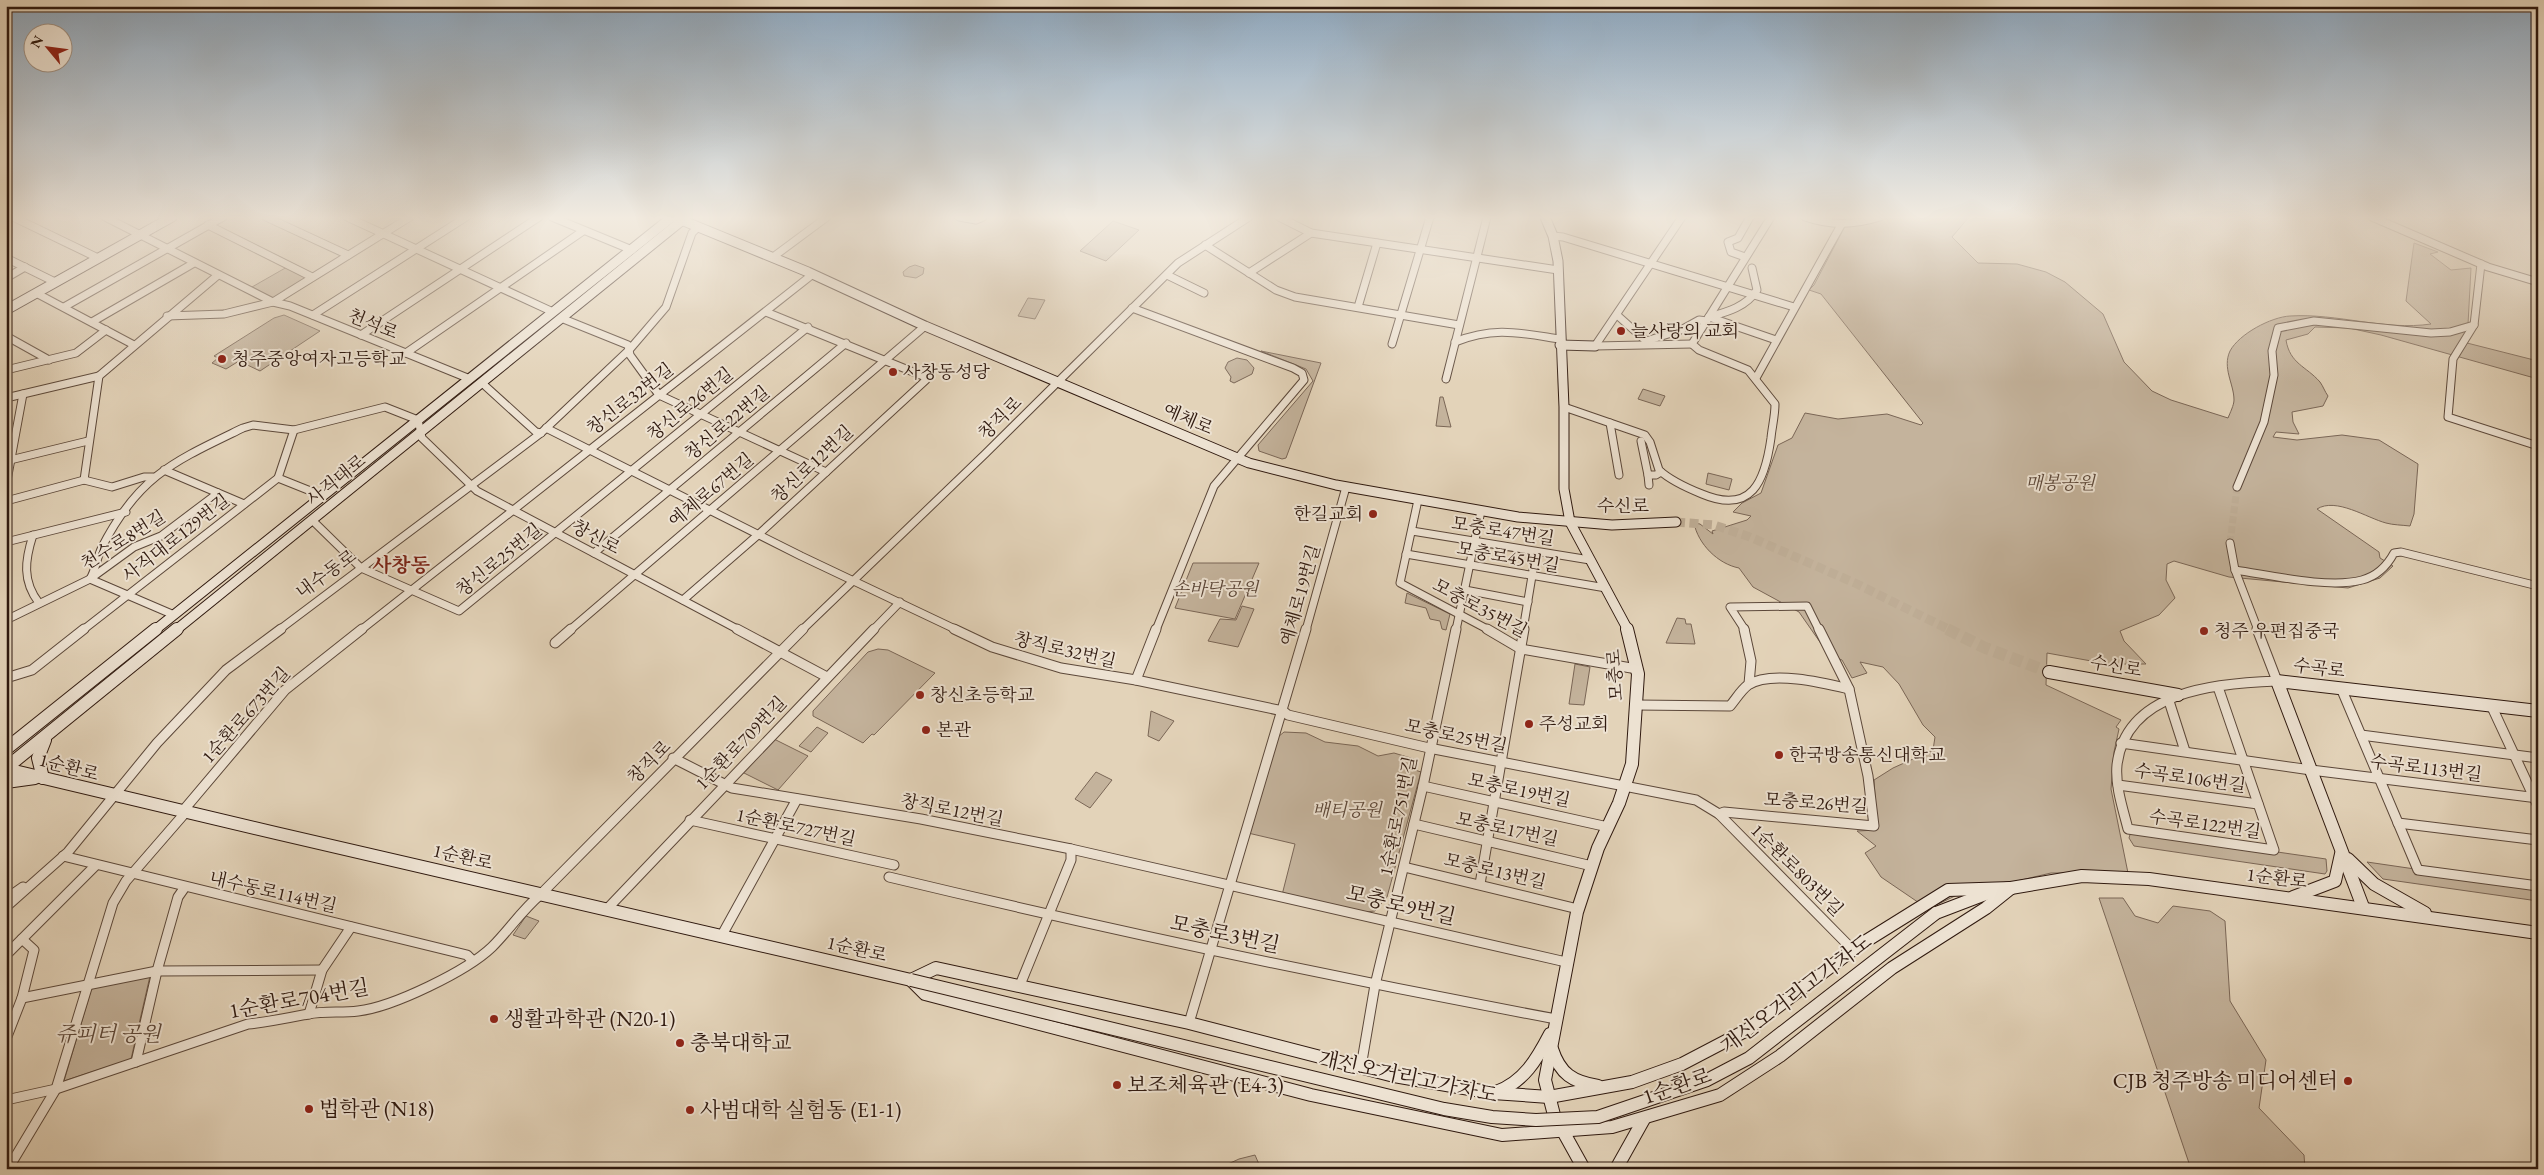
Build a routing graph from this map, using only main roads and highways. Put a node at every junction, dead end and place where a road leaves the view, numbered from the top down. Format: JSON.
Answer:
{"nodes":[{"id":1,"x":73,"y":272,"type":"edge"},
{"id":2,"x":607,"y":272,"type":"edge"},
{"id":3,"x":611,"y":272,"type":"edge"},
{"id":4,"x":808,"y":272,"type":"edge"},
{"id":5,"x":1558,"y":272,"type":"edge"},
{"id":6,"x":6,"y":310,"type":"edge"},
{"id":7,"x":557,"y":315,"type":"junction"},
{"id":8,"x":1560,"y":342,"type":"junction"},
{"id":9,"x":1595,"y":346,"type":"road end"},
{"id":10,"x":419,"y":426,"type":"junction"},
{"id":11,"x":1570,"y":522,"type":"junction"},
{"id":12,"x":1676,"y":522,"type":"tunnel mouth"},
{"id":13,"x":2049,"y":672,"type":"tunnel mouth"},
{"id":14,"x":2173,"y":696,"type":"road end"},
{"id":15,"x":2538,"y":711,"type":"edge"},
{"id":16,"x":52,"y":730,"type":"junction"},
{"id":17,"x":6,"y":750,"type":"edge"},
{"id":18,"x":6,"y":768,"type":"edge"},
{"id":19,"x":43,"y":778,"type":"junction"},
{"id":20,"x":6,"y":782,"type":"edge"},
{"id":21,"x":2341,"y":850,"type":"junction"},
{"id":22,"x":2011,"y":888,"type":"junction"},
{"id":23,"x":2290,"y":898,"type":"junction"},
{"id":24,"x":2363,"y":907,"type":"junction"},
{"id":25,"x":1936,"y":913,"type":"joint"},
{"id":26,"x":2434,"y":918,"type":"junction"},
{"id":27,"x":2538,"y":933,"type":"edge"},
{"id":28,"x":911,"y":980,"type":"junction"},
{"id":29,"x":1556,"y":1018,"type":"junction"},
{"id":30,"x":1551,"y":1045,"type":"junction"},
{"id":31,"x":1606,"y":1087,"type":"junction"},
{"id":32,"x":1493,"y":1093,"type":"junction"},
{"id":33,"x":1549,"y":1098,"type":"junction"},
{"id":34,"x":1644,"y":1119,"type":"junction"},
{"id":35,"x":1563,"y":1131,"type":"junction"},
{"id":36,"x":1584,"y":1169,"type":"edge"},
{"id":37,"x":1616,"y":1169,"type":"edge"}],
"edges":[{"from":1,"to":6,"type":"main road"},
{"from":2,"to":7,"type":"main road","name":"사직대로"},
{"from":3,"to":7,"type":"main road","name":"사직대로"},
{"from":4,"to":11,"type":"main road","name":"예체로"},
{"from":5,"to":8,"type":"main road","name":"모충로"},
{"from":7,"to":10,"type":"main road","name":"사직대로"},
{"from":7,"to":10,"type":"main road","name":"사직대로"},
{"from":8,"to":9,"type":"main road"},
{"from":8,"to":11,"type":"main road","name":"모충로"},
{"from":10,"to":16,"type":"main road","name":"사직대로"},
{"from":10,"to":17,"type":"main road","name":"사직대로"},
{"from":11,"to":12,"type":"main road","name":"수신로"},
{"from":11,"to":29,"type":"main road","name":"모충로"},
{"from":13,"to":14,"type":"main road","name":"수신로"},
{"from":15,"to":21,"type":"main road","name":"수곡로"},
{"from":16,"to":18,"type":"main road","name":"사직대로"},
{"from":16,"to":19,"type":"main road"},
{"from":18,"to":19,"type":"main road","name":"1순환로"},
{"from":19,"to":20,"type":"main road"},
{"from":19,"to":28,"type":"main road","name":"1순환로"},
{"from":21,"to":23,"type":"main road"},
{"from":21,"to":24,"type":"main road","name":"수곡로"},
{"from":21,"to":26,"type":"main road"},
{"from":22,"to":23,"type":"main road","name":"1순환로"},
{"from":22,"to":25,"type":"main road","name":"1순환로"},
{"from":22,"to":31,"type":"main road"},
{"from":22,"to":34,"type":"main road","name":"1순환로"},
{"from":23,"to":24,"type":"main road","name":"1순환로"},
{"from":24,"to":26,"type":"main road","name":"1순환로"},
{"from":25,"to":28,"type":"main road","name":"개신오거리고가차도","bridge":true},
{"from":26,"to":27,"type":"main road","name":"1순환로"},
{"from":28,"to":32,"type":"main road"},
{"from":28,"to":35,"type":"main road","name":"1순환로"},
{"from":29,"to":30,"type":"main road","name":"모충로"},
{"from":29,"to":32,"type":"main road"},
{"from":30,"to":31,"type":"main road"},
{"from":30,"to":33,"type":"main road","name":"모충로"},
{"from":31,"to":33,"type":"main road"},
{"from":32,"to":33,"type":"main road"},
{"from":33,"to":35,"type":"main road","name":"모충로"},
{"from":34,"to":35,"type":"main road","name":"1순환로"},
{"from":34,"to":37,"type":"main road"},
{"from":35,"to":36,"type":"main road","name":"모충로"}]}
